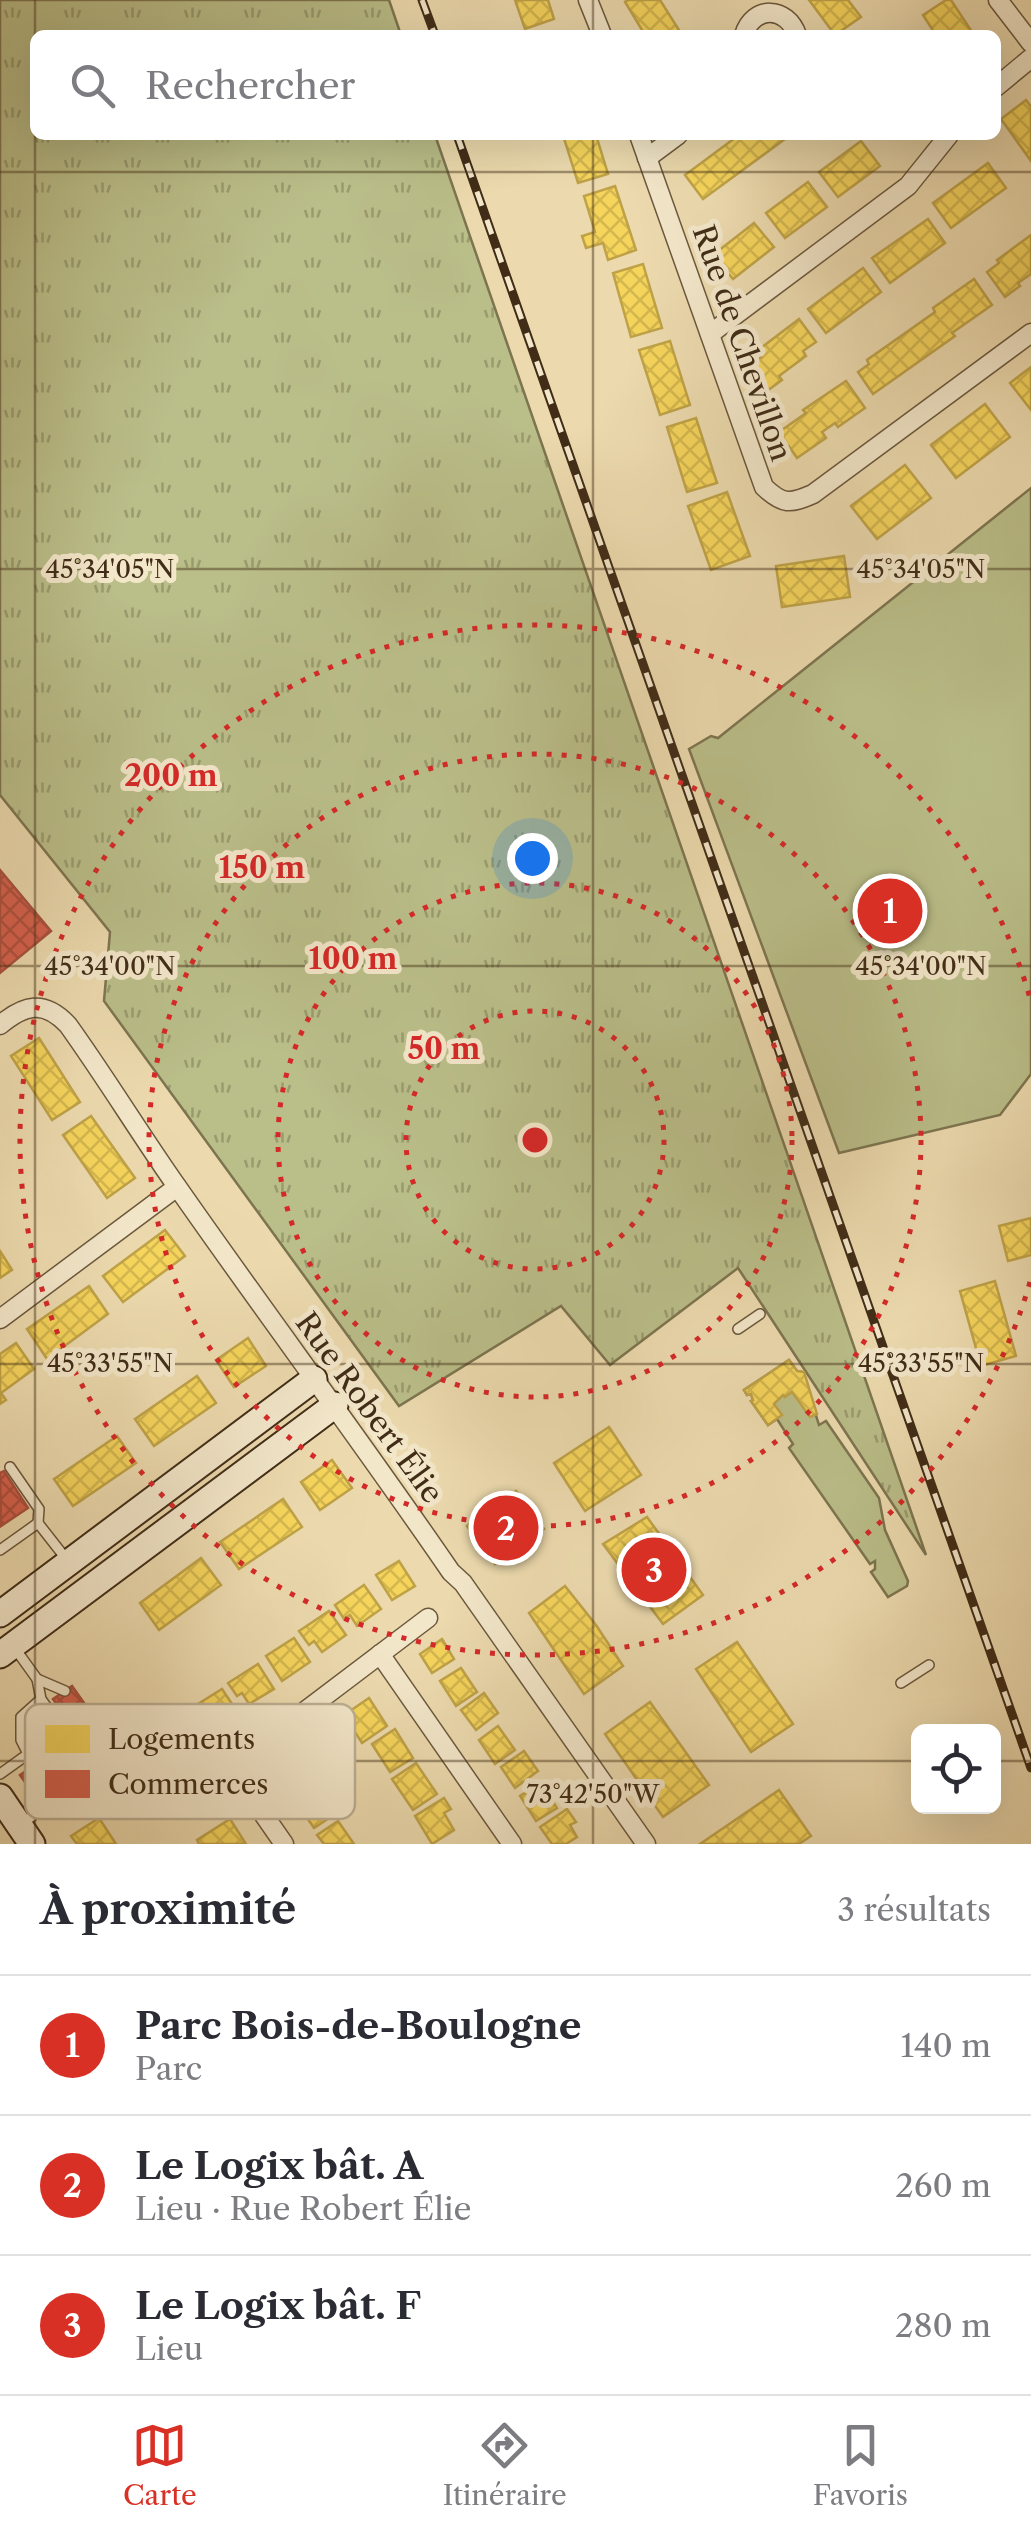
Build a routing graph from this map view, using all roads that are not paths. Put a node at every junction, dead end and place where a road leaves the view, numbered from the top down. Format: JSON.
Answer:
{"nodes":[{"id":1,"x":588,"y":0,"type":"edge"},
{"id":2,"x":998,"y":0,"type":"edge"},
{"id":3,"x":600,"y":30,"type":"edge"},
{"id":4,"x":746,"y":30,"type":"edge"},
{"id":5,"x":795,"y":30,"type":"edge"},
{"id":6,"x":1031,"y":44,"type":"edge"},
{"id":7,"x":1031,"y":58,"type":"edge"},
{"id":8,"x":1001,"y":83,"type":"edge"},
{"id":9,"x":641,"y":140,"type":"edge"},
{"id":10,"x":671,"y":140,"type":"edge"},
{"id":11,"x":944,"y":140,"type":"edge"},
{"id":12,"x":648,"y":158,"type":"junction"},
{"id":13,"x":1031,"y":333,"type":"edge"},
{"id":14,"x":710,"y":334,"type":"junction"},
{"id":15,"x":0,"y":1025,"type":"edge"},
{"id":16,"x":177,"y":1186,"type":"junction"},
{"id":17,"x":760,"y":1314,"type":"dead end"},
{"id":18,"x":0,"y":1319,"type":"edge"},
{"id":19,"x":738,"y":1329,"type":"dead end"},
{"id":20,"x":314,"y":1379,"type":"junction"},
{"id":21,"x":335,"y":1405,"type":"junction"},
{"id":22,"x":10,"y":1468,"type":"dead end"},
{"id":23,"x":38,"y":1523,"type":"junction"},
{"id":24,"x":0,"y":1550,"type":"edge"},
{"id":25,"x":69,"y":1562,"type":"junction"},
{"id":26,"x":0,"y":1614,"type":"edge"},
{"id":27,"x":428,"y":1618,"type":"dead end"},
{"id":28,"x":6,"y":1650,"type":"edge"},
{"id":29,"x":380,"y":1654,"type":"junction"},
{"id":30,"x":928,"y":1665,"type":"dead end"},
{"id":31,"x":36,"y":1680,"type":"junction"},
{"id":32,"x":902,"y":1684,"type":"dead end"},
{"id":33,"x":65,"y":1691,"type":"dead end"},
{"id":34,"x":41,"y":1700,"type":"junction"},
{"id":35,"x":36,"y":1704,"type":"edge"},
{"id":36,"x":44,"y":1704,"type":"edge"},
{"id":37,"x":314,"y":1704,"type":"edge"},
{"id":38,"x":25,"y":1714,"type":"edge"},
{"id":39,"x":25,"y":1748,"type":"edge"},
{"id":40,"x":25,"y":1756,"type":"edge"},
{"id":41,"x":0,"y":1774,"type":"edge"},
{"id":42,"x":0,"y":1797,"type":"edge"},
{"id":43,"x":266,"y":1819,"type":"edge"},
{"id":44,"x":25,"y":1835,"type":"edge"},
{"id":45,"x":284,"y":1844,"type":"edge"},
{"id":46,"x":512,"y":1844,"type":"edge"},
{"id":47,"x":646,"y":1844,"type":"edge"}],
"edges":[{"from":1,"to":3,"type":"street"},
{"from":2,"to":6,"type":"street"},
{"from":4,"to":5,"type":"street"},
{"from":7,"to":8,"type":"street"},
{"from":9,"to":12,"type":"street","name":"Rue de Chevillon"},
{"from":10,"to":12,"type":"street"},
{"from":11,"to":14,"type":"street"},
{"from":12,"to":14,"type":"street","name":"Rue de Chevillon"},
{"from":13,"to":14,"type":"street","name":"Rue de Chevillon"},
{"from":15,"to":16,"type":"street","name":"Rue Robert Élie"},
{"from":16,"to":18,"type":"street"},
{"from":16,"to":20,"type":"street","name":"Rue Robert Élie"},
{"from":17,"to":19,"type":"lane"},
{"from":20,"to":21,"type":"street","name":"Rue Robert Élie"},
{"from":20,"to":25,"type":"street"},
{"from":21,"to":28,"type":"street"},
{"from":21,"to":47,"type":"street","name":"Rue Robert Élie"},
{"from":22,"to":23,"type":"lane"},
{"from":23,"to":24,"type":"lane"},
{"from":23,"to":25,"type":"lane"},
{"from":25,"to":26,"type":"street"},
{"from":27,"to":29,"type":"street"},
{"from":28,"to":31,"type":"lane"},
{"from":29,"to":37,"type":"street"},
{"from":29,"to":46,"type":"street"},
{"from":30,"to":32,"type":"lane"},
{"from":31,"to":33,"type":"lane"},
{"from":31,"to":34,"type":"lane"},
{"from":34,"to":35,"type":"lane"},
{"from":34,"to":36,"type":"lane"},
{"from":38,"to":39,"type":"lane"},
{"from":40,"to":41,"type":"lane"},
{"from":42,"to":44,"type":"street"},
{"from":43,"to":45,"type":"street"}]}
